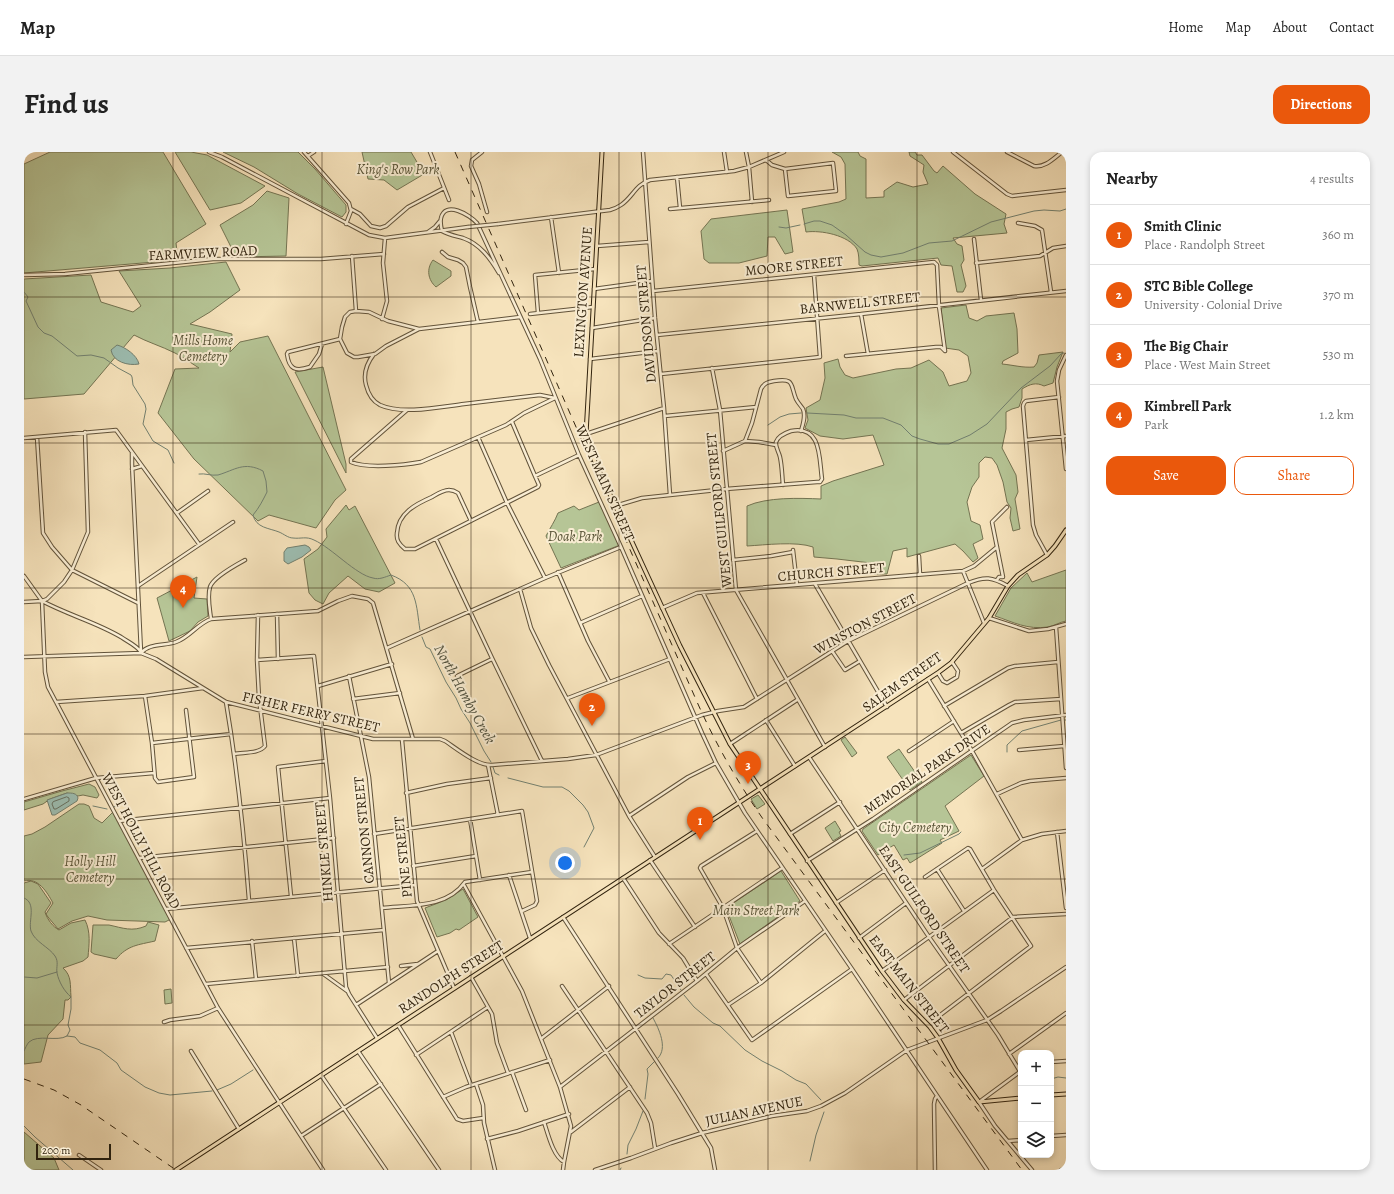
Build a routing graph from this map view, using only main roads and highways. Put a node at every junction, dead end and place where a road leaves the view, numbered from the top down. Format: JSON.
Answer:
{"nodes":[{"id":1,"x":602,"y":152,"type":"edge"},
{"id":2,"x":586,"y":434,"type":"joint"},
{"id":3,"x":1066,"y":530,"type":"edge"},
{"id":4,"x":759,"y":790,"type":"junction"},
{"id":5,"x":738,"y":803,"type":"joint"},
{"id":6,"x":1066,"y":1094,"type":"edge"},
{"id":7,"x":1054,"y":1095,"type":"edge"},
{"id":8,"x":1018,"y":1098,"type":"edge"},
{"id":9,"x":179,"y":1169,"type":"edge"}],
"edges":[{"from":1,"to":2,"type":"main road","name":"LEXINGTON AVENUE"},
{"from":2,"to":4,"type":"main road","name":"WEST MAIN STREET"},
{"from":3,"to":4,"type":"main road","name":"SALEM STREET"},
{"from":4,"to":5,"type":"main road","name":"SALEM STREET"},
{"from":4,"to":8,"type":"main road","name":"EAST MAIN STREET"},
{"from":5,"to":9,"type":"main road","name":"RANDOLPH STREET"},
{"from":6,"to":7,"type":"main road"}]}
